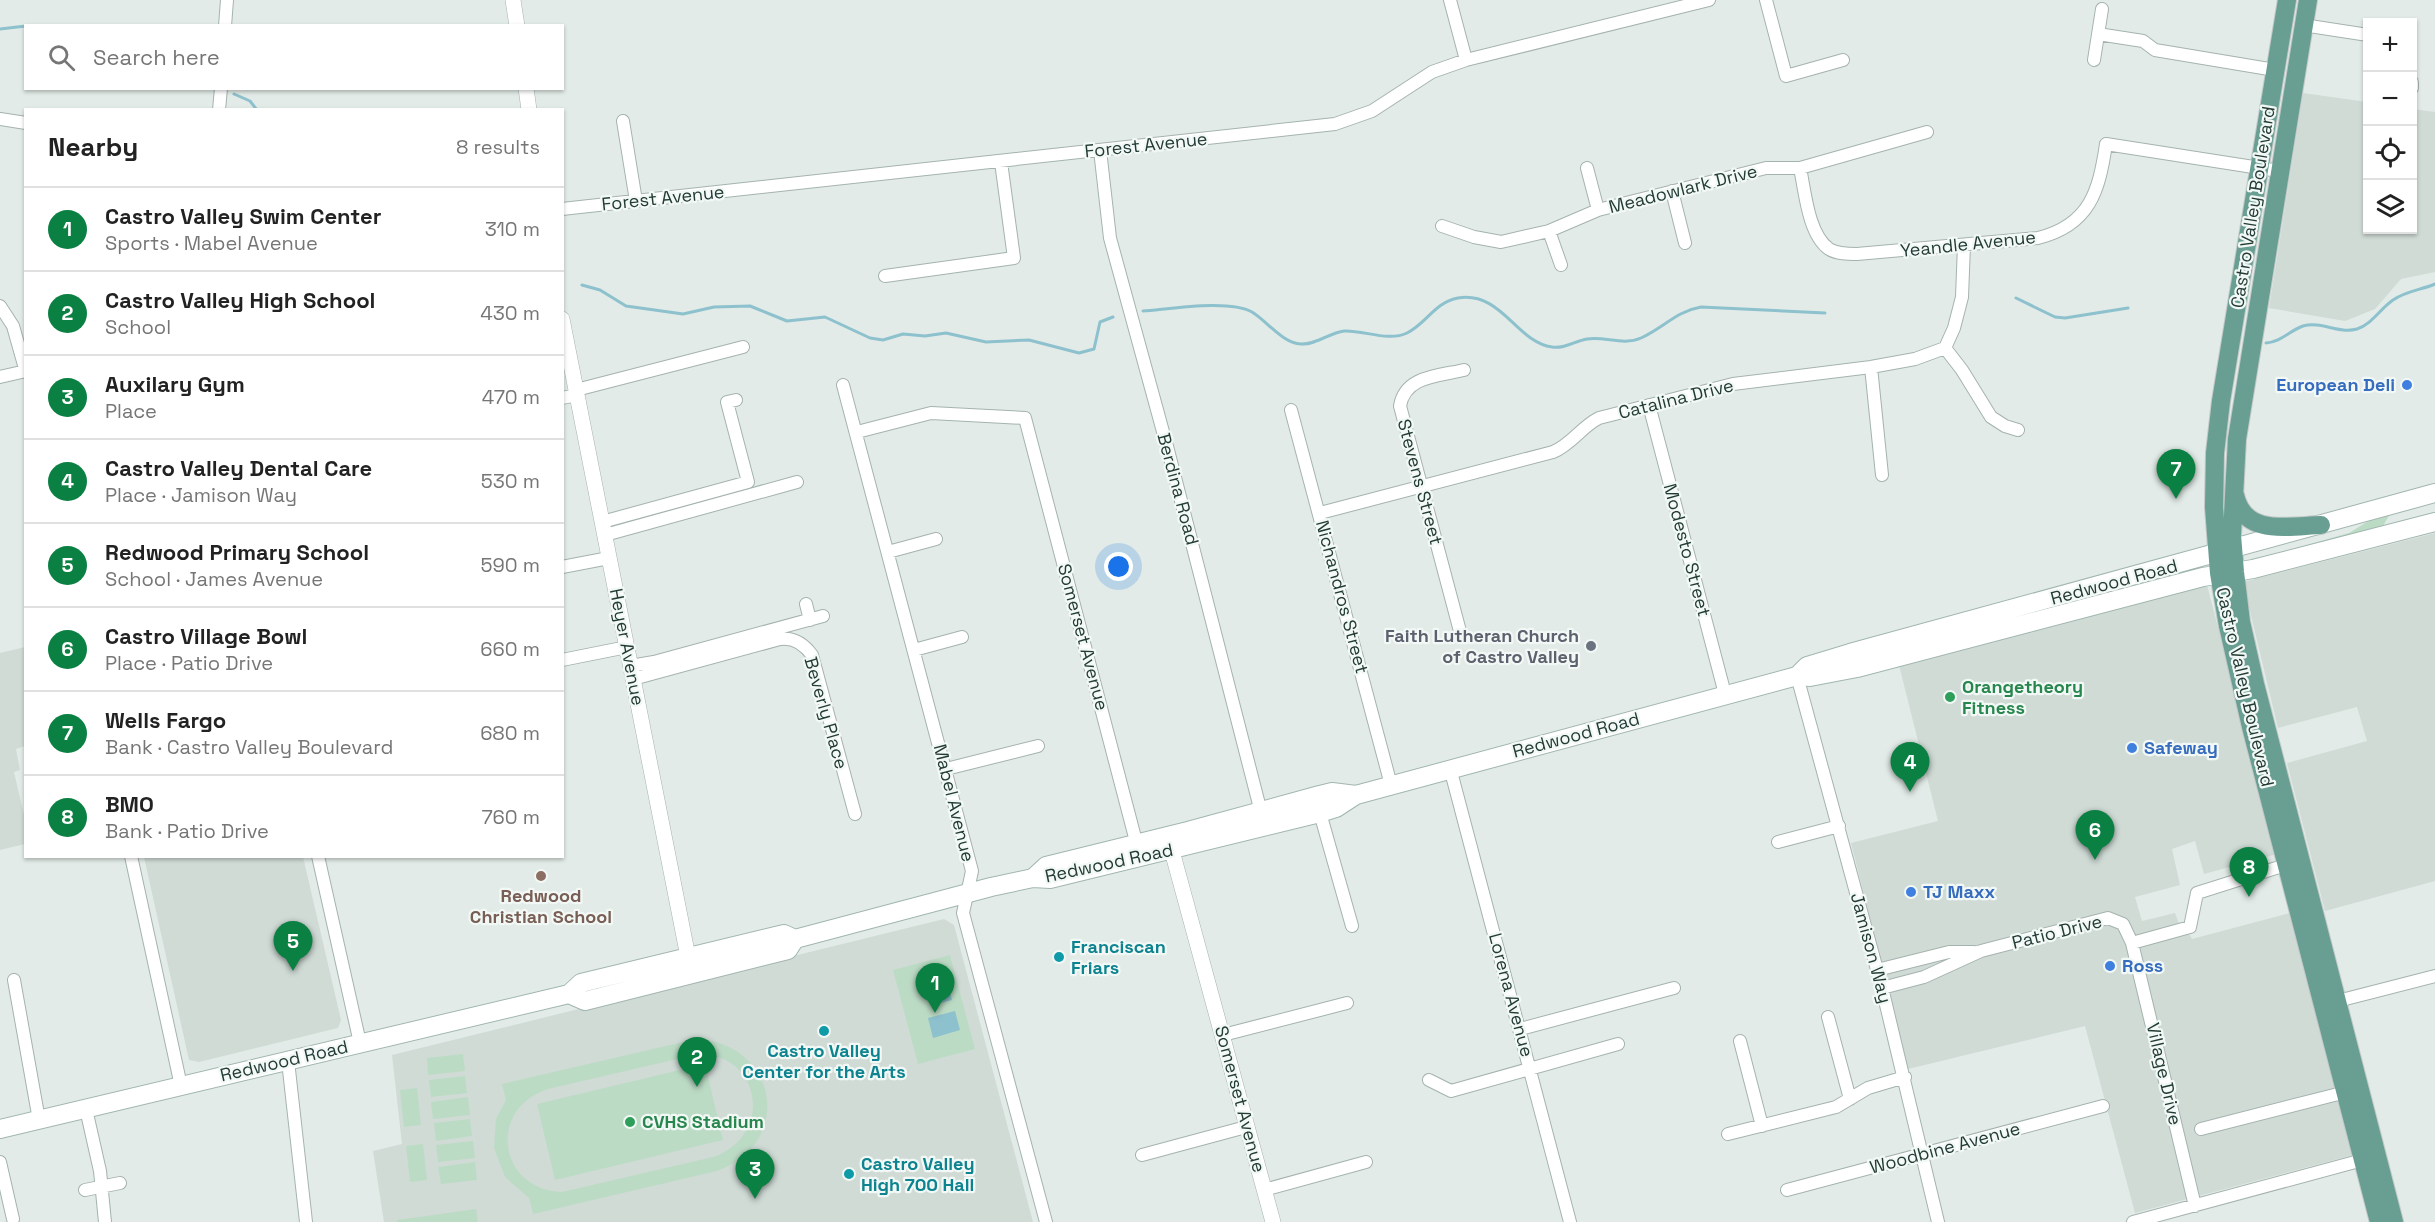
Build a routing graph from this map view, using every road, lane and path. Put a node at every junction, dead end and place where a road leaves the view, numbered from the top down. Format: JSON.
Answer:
{"nodes":[{"id":1,"x":227,"y":0,"type":"edge"},
{"id":2,"x":513,"y":0,"type":"edge"},
{"id":3,"x":1450,"y":0,"type":"edge"},
{"id":4,"x":1708,"y":0,"type":"edge"},
{"id":5,"x":1766,"y":0,"type":"edge"},
{"id":6,"x":2287,"y":0,"type":"edge"},
{"id":7,"x":2307,"y":2,"type":"edge"},
{"id":8,"x":2102,"y":9,"type":"dead end"},
{"id":9,"x":225,"y":24,"type":"edge"},
{"id":10,"x":517,"y":24,"type":"edge"},
{"id":11,"x":2303,"y":25,"type":"junction"},
{"id":12,"x":2098,"y":34,"type":"junction"},
{"id":13,"x":2363,"y":34,"type":"edge"},
{"id":14,"x":1466,"y":60,"type":"junction"},
{"id":15,"x":1843,"y":60,"type":"dead end"},
{"id":16,"x":2094,"y":60,"type":"dead end"},
{"id":17,"x":2275,"y":70,"type":"junction"},
{"id":18,"x":221,"y":90,"type":"edge"},
{"id":19,"x":526,"y":90,"type":"edge"},
{"id":20,"x":219,"y":108,"type":"edge"},
{"id":21,"x":530,"y":108,"type":"edge"},
{"id":22,"x":0,"y":119,"type":"edge"},
{"id":23,"x":623,"y":122,"type":"dead end"},
{"id":24,"x":24,"y":123,"type":"edge"},
{"id":25,"x":1927,"y":132,"type":"dead end"},
{"id":26,"x":1100,"y":150,"type":"junction"},
{"id":27,"x":1001,"y":162,"type":"junction"},
{"id":28,"x":1587,"y":168,"type":"dead end"},
{"id":29,"x":1800,"y":168,"type":"junction"},
{"id":30,"x":2259,"y":168,"type":"junction"},
{"id":31,"x":2279,"y":171,"type":"junction"},
{"id":32,"x":1672,"y":191,"type":"junction"},
{"id":33,"x":636,"y":201,"type":"junction"},
{"id":34,"x":564,"y":209,"type":"edge"},
{"id":35,"x":1598,"y":210,"type":"junction"},
{"id":36,"x":1442,"y":226,"type":"dead end"},
{"id":37,"x":1549,"y":231,"type":"junction"},
{"id":38,"x":1685,"y":243,"type":"dead end"},
{"id":39,"x":1964,"y":245,"type":"junction"},
{"id":40,"x":1561,"y":266,"type":"dead end"},
{"id":41,"x":885,"y":276,"type":"dead end"},
{"id":42,"x":2237,"y":303,"type":"junction"},
{"id":43,"x":0,"y":306,"type":"edge"},
{"id":44,"x":564,"y":336,"type":"edge"},
{"id":45,"x":2231,"y":341,"type":"junction"},
{"id":46,"x":743,"y":347,"type":"dead end"},
{"id":47,"x":1945,"y":348,"type":"junction"},
{"id":48,"x":2249,"y":356,"type":"junction"},
{"id":49,"x":24,"y":367,"type":"edge"},
{"id":50,"x":1871,"y":367,"type":"junction"},
{"id":51,"x":1464,"y":370,"type":"dead end"},
{"id":52,"x":24,"y":371,"type":"edge"},
{"id":53,"x":0,"y":377,"type":"edge"},
{"id":54,"x":843,"y":385,"type":"dead end"},
{"id":55,"x":2243,"y":388,"type":"junction"},
{"id":56,"x":572,"y":394,"type":"edge"},
{"id":57,"x":735,"y":400,"type":"dead end"},
{"id":58,"x":1649,"y":405,"type":"junction"},
{"id":59,"x":1291,"y":410,"type":"dead end"},
{"id":60,"x":2018,"y":430,"type":"dead end"},
{"id":61,"x":857,"y":432,"type":"junction"},
{"id":62,"x":1882,"y":475,"type":"dead end"},
{"id":63,"x":797,"y":482,"type":"dead end"},
{"id":64,"x":1421,"y":488,"type":"junction"},
{"id":65,"x":2234,"y":488,"type":"junction"},
{"id":66,"x":2435,"y":495,"type":"edge"},
{"id":67,"x":1320,"y":513,"type":"junction"},
{"id":68,"x":2435,"y":522,"type":"edge"},
{"id":69,"x":2321,"y":525,"type":"junction"},
{"id":70,"x":604,"y":529,"type":"junction"},
{"id":71,"x":2392,"y":533,"type":"junction"},
{"id":72,"x":936,"y":539,"type":"dead end"},
{"id":73,"x":888,"y":552,"type":"junction"},
{"id":74,"x":2226,"y":552,"type":"junction"},
{"id":75,"x":609,"y":558,"type":"junction"},
{"id":76,"x":564,"y":567,"type":"edge"},
{"id":77,"x":2227,"y":573,"type":"junction"},
{"id":78,"x":806,"y":604,"type":"dead end"},
{"id":79,"x":823,"y":616,"type":"dead end"},
{"id":80,"x":810,"y":620,"type":"junction"},
{"id":81,"x":1461,"y":635,"type":"dead end"},
{"id":82,"x":962,"y":637,"type":"dead end"},
{"id":83,"x":627,"y":647,"type":"junction"},
{"id":84,"x":914,"y":650,"type":"junction"},
{"id":85,"x":564,"y":660,"type":"edge"},
{"id":86,"x":631,"y":672,"type":"junction"},
{"id":87,"x":1797,"y":676,"type":"junction"},
{"id":88,"x":1725,"y":694,"type":"junction"},
{"id":89,"x":1038,"y":746,"type":"dead end"},
{"id":90,"x":1450,"y":768,"type":"junction"},
{"id":91,"x":946,"y":769,"type":"junction"},
{"id":92,"x":1391,"y":785,"type":"junction"},
{"id":93,"x":1356,"y":795,"type":"junction"},
{"id":94,"x":1320,"y":813,"type":"junction"},
{"id":95,"x":855,"y":814,"type":"dead end"},
{"id":96,"x":1262,"y":818,"type":"junction"},
{"id":97,"x":1839,"y":826,"type":"junction"},
{"id":98,"x":1778,"y":842,"type":"dead end"},
{"id":99,"x":1170,"y":843,"type":"junction"},
{"id":100,"x":1139,"y":850,"type":"junction"},
{"id":101,"x":131,"y":858,"type":"edge"},
{"id":102,"x":318,"y":858,"type":"edge"},
{"id":103,"x":2294,"y":862,"type":"junction"},
{"id":104,"x":967,"y":893,"type":"junction"},
{"id":105,"x":1352,"y":926,"type":"dead end"},
{"id":106,"x":2132,"y":943,"type":"junction"},
{"id":107,"x":1981,"y":951,"type":"junction"},
{"id":108,"x":689,"y":966,"type":"junction"},
{"id":109,"x":1877,"y":970,"type":"junction"},
{"id":110,"x":2435,"y":976,"type":"edge"},
{"id":111,"x":14,"y":980,"type":"dead end"},
{"id":112,"x":1674,"y":988,"type":"dead end"},
{"id":113,"x":1882,"y":988,"type":"junction"},
{"id":114,"x":1347,"y":1002,"type":"dead end"},
{"id":115,"x":2330,"y":1003,"type":"junction"},
{"id":116,"x":1828,"y":1017,"type":"dead end"},
{"id":117,"x":1520,"y":1029,"type":"junction"},
{"id":118,"x":1223,"y":1035,"type":"junction"},
{"id":119,"x":1740,"y":1041,"type":"dead end"},
{"id":120,"x":360,"y":1043,"type":"junction"},
{"id":121,"x":1618,"y":1044,"type":"dead end"},
{"id":122,"x":288,"y":1061,"type":"junction"},
{"id":123,"x":1531,"y":1070,"type":"junction"},
{"id":124,"x":1905,"y":1077,"type":"junction"},
{"id":125,"x":1429,"y":1080,"type":"dead end"},
{"id":126,"x":181,"y":1086,"type":"junction"},
{"id":127,"x":2346,"y":1092,"type":"junction"},
{"id":128,"x":1850,"y":1099,"type":"junction"},
{"id":129,"x":2103,"y":1106,"type":"dead end"},
{"id":130,"x":86,"y":1109,"type":"junction"},
{"id":131,"x":39,"y":1120,"type":"junction"},
{"id":132,"x":1762,"y":1126,"type":"junction"},
{"id":133,"x":1246,"y":1127,"type":"junction"},
{"id":134,"x":0,"y":1129,"type":"edge"},
{"id":135,"x":2201,"y":1129,"type":"dead end"},
{"id":136,"x":1728,"y":1134,"type":"dead end"},
{"id":137,"x":1920,"y":1154,"type":"junction"},
{"id":138,"x":1142,"y":1155,"type":"dead end"},
{"id":139,"x":2370,"y":1158,"type":"junction"},
{"id":140,"x":0,"y":1162,"type":"edge"},
{"id":141,"x":1366,"y":1162,"type":"dead end"},
{"id":142,"x":120,"y":1183,"type":"dead end"},
{"id":143,"x":101,"y":1186,"type":"junction"},
{"id":144,"x":86,"y":1190,"type":"dead end"},
{"id":145,"x":1264,"y":1190,"type":"junction"},
{"id":146,"x":1787,"y":1190,"type":"dead end"},
{"id":147,"x":2196,"y":1206,"type":"junction"},
{"id":148,"x":13,"y":1219,"type":"dead end"},
{"id":149,"x":105,"y":1222,"type":"edge"},
{"id":150,"x":306,"y":1222,"type":"edge"},
{"id":151,"x":1046,"y":1222,"type":"edge"},
{"id":152,"x":1273,"y":1222,"type":"edge"},
{"id":153,"x":1570,"y":1222,"type":"edge"},
{"id":154,"x":1938,"y":1222,"type":"edge"},
{"id":155,"x":2133,"y":1222,"type":"edge"},
{"id":156,"x":2379,"y":1222,"type":"edge"},
{"id":157,"x":2394,"y":1222,"type":"edge"}],
"edges":[{"from":1,"to":9,"type":"street"},
{"from":2,"to":10,"type":"street"},
{"from":3,"to":14,"type":"street"},
{"from":4,"to":14,"type":"street","name":"Forest Avenue"},
{"from":5,"to":15,"type":"street"},
{"from":6,"to":17,"type":"main road","name":"Castro Valley Boulevard"},
{"from":7,"to":11,"type":"main road","name":"Castro Valley Boulevard"},
{"from":8,"to":12,"type":"street"},
{"from":11,"to":13,"type":"street"},
{"from":11,"to":31,"type":"main road","name":"Castro Valley Boulevard"},
{"from":12,"to":16,"type":"street"},
{"from":12,"to":17,"type":"street"},
{"from":14,"to":26,"type":"street","name":"Forest Avenue"},
{"from":17,"to":30,"type":"main road","name":"Castro Valley Boulevard"},
{"from":18,"to":20,"type":"street"},
{"from":19,"to":21,"type":"street"},
{"from":22,"to":24,"type":"street"},
{"from":23,"to":33,"type":"street"},
{"from":25,"to":29,"type":"street","name":"Meadowlark Drive"},
{"from":26,"to":27,"type":"street","name":"Forest Avenue"},
{"from":26,"to":96,"type":"street","name":"Berdina Road"},
{"from":27,"to":33,"type":"street","name":"Forest Avenue"},
{"from":27,"to":41,"type":"street"},
{"from":28,"to":35,"type":"street"},
{"from":29,"to":32,"type":"street","name":"Meadowlark Drive"},
{"from":29,"to":39,"type":"street","name":"Yeandle Avenue"},
{"from":30,"to":31,"type":"street","name":"Yeandle Avenue"},
{"from":30,"to":39,"type":"street","name":"Yeandle Avenue"},
{"from":30,"to":42,"type":"main road","name":"Castro Valley Boulevard"},
{"from":31,"to":48,"type":"main road","name":"Castro Valley Boulevard"},
{"from":32,"to":35,"type":"street","name":"Meadowlark Drive"},
{"from":32,"to":38,"type":"street"},
{"from":33,"to":34,"type":"street","name":"Forest Avenue"},
{"from":35,"to":37,"type":"street","name":"Meadowlark Drive"},
{"from":36,"to":37,"type":"street","name":"Meadowlark Drive"},
{"from":37,"to":40,"type":"street"},
{"from":39,"to":47,"type":"street"},
{"from":42,"to":45,"type":"main road","name":"Castro Valley Boulevard"},
{"from":42,"to":48,"type":"main road"},
{"from":43,"to":49,"type":"street"},
{"from":44,"to":56,"type":"street","name":"Heyer Avenue"},
{"from":45,"to":55,"type":"main road"},
{"from":45,"to":74,"type":"main road","name":"Castro Valley Boulevard"},
{"from":46,"to":56,"type":"street"},
{"from":47,"to":50,"type":"street","name":"Catalina Drive"},
{"from":47,"to":60,"type":"street"},
{"from":48,"to":55,"type":"main road","name":"Castro Valley Boulevard"},
{"from":50,"to":58,"type":"street","name":"Catalina Drive"},
{"from":50,"to":62,"type":"street"},
{"from":51,"to":64,"type":"street","name":"Stevens Street"},
{"from":52,"to":53,"type":"street"},
{"from":54,"to":61,"type":"street","name":"Mabel Avenue"},
{"from":55,"to":65,"type":"main road","name":"Castro Valley Boulevard"},
{"from":56,"to":70,"type":"street","name":"Heyer Avenue"},
{"from":57,"to":70,"type":"street"},
{"from":58,"to":64,"type":"street","name":"Catalina Drive"},
{"from":58,"to":88,"type":"street","name":"Modesto Street"},
{"from":59,"to":67,"type":"street","name":"Nichandros Street"},
{"from":61,"to":73,"type":"street","name":"Mabel Avenue"},
{"from":61,"to":100,"type":"street","name":"Somerset Avenue"},
{"from":63,"to":70,"type":"street"},
{"from":64,"to":67,"type":"street","name":"Catalina Drive"},
{"from":64,"to":81,"type":"street","name":"Stevens Street"},
{"from":65,"to":69,"type":"main road"},
{"from":65,"to":74,"type":"main road","name":"Castro Valley Boulevard"},
{"from":66,"to":69,"type":"main road","name":"Redwood Road"},
{"from":66,"to":71,"type":"main road"},
{"from":67,"to":92,"type":"street","name":"Nichandros Street"},
{"from":68,"to":71,"type":"main road","name":"Redwood Road"},
{"from":69,"to":74,"type":"main road","name":"Redwood Road"},
{"from":70,"to":75,"type":"street","name":"Heyer Avenue"},
{"from":71,"to":77,"type":"main road","name":"Redwood Road"},
{"from":72,"to":73,"type":"street"},
{"from":73,"to":84,"type":"street","name":"Mabel Avenue"},
{"from":74,"to":77,"type":"main road","name":"Castro Valley Boulevard"},
{"from":74,"to":87,"type":"main road","name":"Redwood Road"},
{"from":75,"to":76,"type":"street"},
{"from":75,"to":83,"type":"street","name":"Heyer Avenue"},
{"from":77,"to":87,"type":"main road","name":"Redwood Road"},
{"from":77,"to":103,"type":"main road","name":"Castro Valley Boulevard"},
{"from":78,"to":80,"type":"street"},
{"from":79,"to":80,"type":"street"},
{"from":80,"to":86,"type":"street"},
{"from":82,"to":84,"type":"street"},
{"from":83,"to":85,"type":"street"},
{"from":83,"to":86,"type":"street","name":"Heyer Avenue"},
{"from":84,"to":91,"type":"street","name":"Mabel Avenue"},
{"from":86,"to":95,"type":"street","name":"Beverly Place"},
{"from":86,"to":108,"type":"street","name":"Heyer Avenue"},
{"from":87,"to":88,"type":"main road","name":"Redwood Road"},
{"from":87,"to":97,"type":"street","name":"Jamison Way"},
{"from":88,"to":90,"type":"main road","name":"Redwood Road"},
{"from":89,"to":91,"type":"street"},
{"from":90,"to":92,"type":"main road","name":"Redwood Road"},
{"from":90,"to":117,"type":"street","name":"Lorena Avenue"},
{"from":91,"to":104,"type":"street","name":"Mabel Avenue"},
{"from":92,"to":93,"type":"main road","name":"Redwood Road"},
{"from":93,"to":94,"type":"main road","name":"Redwood Road"},
{"from":93,"to":96,"type":"main road","name":"Redwood Road"},
{"from":94,"to":96,"type":"main road","name":"Redwood Road"},
{"from":94,"to":105,"type":"street"},
{"from":96,"to":99,"type":"main road","name":"Redwood Road"},
{"from":97,"to":98,"type":"street"},
{"from":97,"to":109,"type":"street","name":"Jamison Way"},
{"from":99,"to":100,"type":"main road","name":"Redwood Road"},
{"from":99,"to":118,"type":"street","name":"Somerset Avenue"},
{"from":100,"to":104,"type":"main road","name":"Redwood Road"},
{"from":101,"to":126,"type":"street"},
{"from":102,"to":120,"type":"street"},
{"from":103,"to":106,"type":"street"},
{"from":103,"to":115,"type":"main road","name":"Castro Valley Boulevard"},
{"from":104,"to":108,"type":"main road","name":"Redwood Road"},
{"from":104,"to":151,"type":"street","name":"Mabel Avenue"},
{"from":106,"to":107,"type":"street","name":"Patio Drive"},
{"from":106,"to":147,"type":"street","name":"Village Drive"},
{"from":107,"to":109,"type":"street","name":"Patio Drive"},
{"from":107,"to":113,"type":"street","name":"Patio Drive"},
{"from":108,"to":120,"type":"main road","name":"Redwood Road"},
{"from":109,"to":113,"type":"street","name":"Jamison Way"},
{"from":110,"to":115,"type":"street"},
{"from":111,"to":131,"type":"street"},
{"from":112,"to":117,"type":"street"},
{"from":113,"to":124,"type":"street","name":"Jamison Way"},
{"from":114,"to":118,"type":"street"},
{"from":115,"to":127,"type":"main road","name":"Castro Valley Boulevard"},
{"from":115,"to":139,"type":"main road","name":"Castro Valley Boulevard"},
{"from":116,"to":128,"type":"street"},
{"from":117,"to":123,"type":"street","name":"Lorena Avenue"},
{"from":118,"to":133,"type":"street","name":"Somerset Avenue"},
{"from":119,"to":132,"type":"street"},
{"from":120,"to":122,"type":"main road","name":"Redwood Road"},
{"from":121,"to":123,"type":"street"},
{"from":122,"to":126,"type":"main road","name":"Redwood Road"},
{"from":122,"to":150,"type":"street"},
{"from":123,"to":125,"type":"street"},
{"from":123,"to":153,"type":"street","name":"Lorena Avenue"},
{"from":124,"to":128,"type":"street"},
{"from":124,"to":137,"type":"street","name":"Jamison Way"},
{"from":126,"to":130,"type":"main road","name":"Redwood Road"},
{"from":127,"to":135,"type":"street"},
{"from":127,"to":139,"type":"main road","name":"Castro Valley Boulevard"},
{"from":128,"to":132,"type":"street"},
{"from":129,"to":137,"type":"street","name":"Woodbine Avenue"},
{"from":130,"to":131,"type":"main road","name":"Redwood Road"},
{"from":130,"to":143,"type":"street"},
{"from":131,"to":134,"type":"main road","name":"Redwood Road"},
{"from":132,"to":136,"type":"street"},
{"from":133,"to":138,"type":"street"},
{"from":133,"to":145,"type":"street","name":"Somerset Avenue"},
{"from":137,"to":146,"type":"street","name":"Woodbine Avenue"},
{"from":137,"to":154,"type":"street","name":"Jamison Way"},
{"from":139,"to":147,"type":"street"},
{"from":139,"to":156,"type":"main road","name":"Castro Valley Boulevard"},
{"from":139,"to":157,"type":"main road","name":"Castro Valley Boulevard"},
{"from":140,"to":148,"type":"street"},
{"from":141,"to":145,"type":"street"},
{"from":142,"to":143,"type":"street"},
{"from":143,"to":144,"type":"street"},
{"from":143,"to":149,"type":"street"},
{"from":145,"to":152,"type":"street","name":"Somerset Avenue"},
{"from":147,"to":155,"type":"street"}]}
